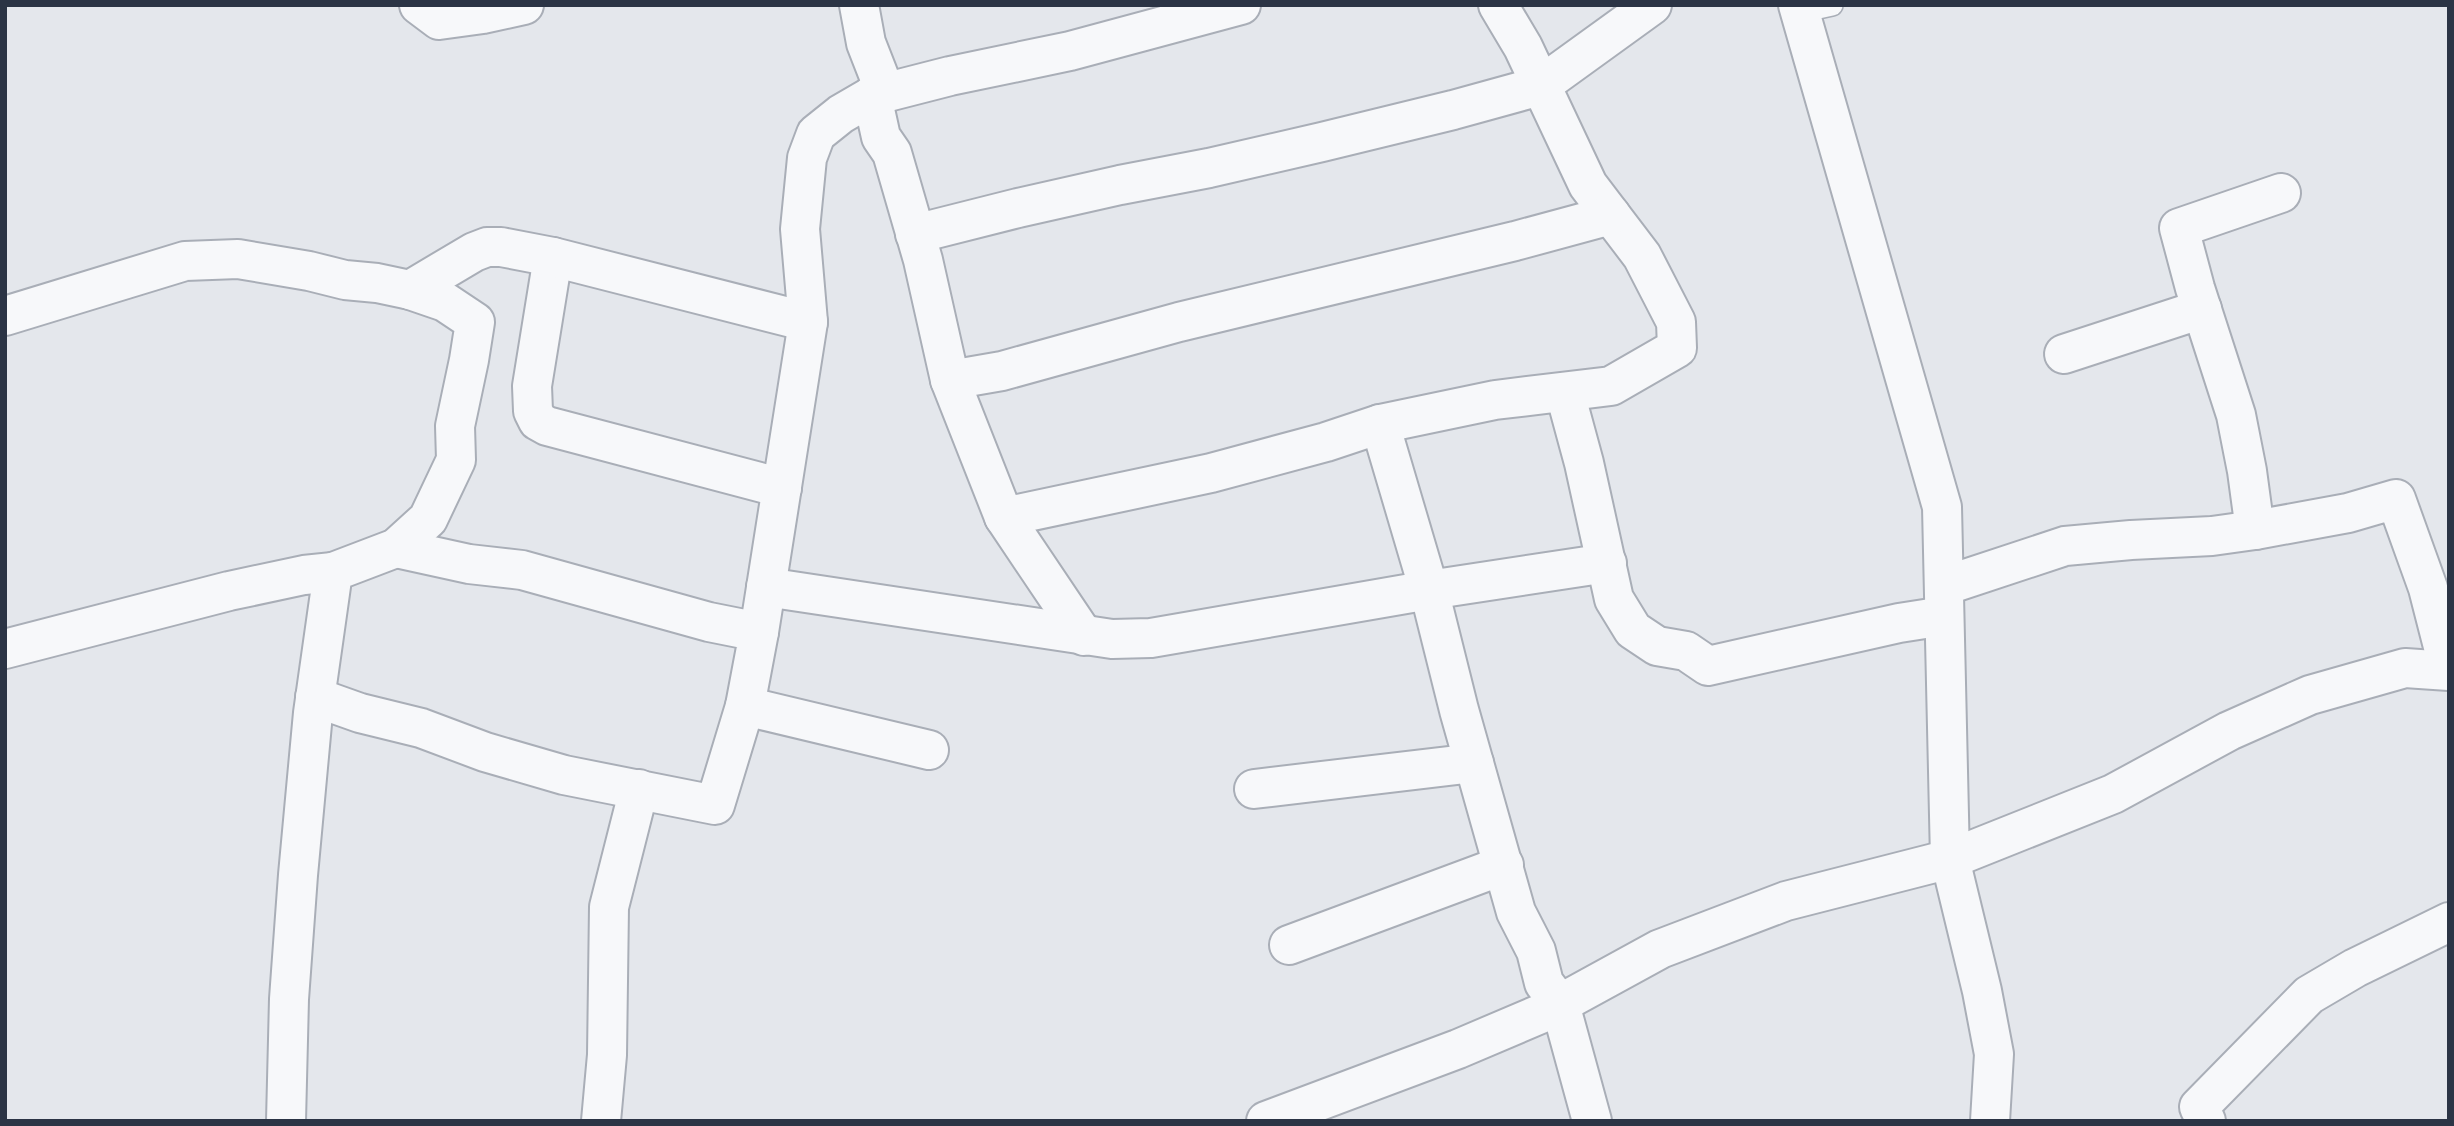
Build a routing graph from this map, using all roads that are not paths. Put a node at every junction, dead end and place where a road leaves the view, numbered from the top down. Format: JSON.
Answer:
{"nodes":[{"id":1,"x":419,"y":5,"type":"edge"},
{"id":2,"x":524,"y":5,"type":"edge"},
{"id":3,"x":859,"y":5,"type":"edge"},
{"id":4,"x":1241,"y":5,"type":"edge"},
{"id":5,"x":1498,"y":5,"type":"edge"},
{"id":6,"x":1652,"y":5,"type":"edge"},
{"id":7,"x":1810,"y":8,"type":"edge"},
{"id":8,"x":1541,"y":86,"type":"junction"},
{"id":9,"x":872,"y":96,"type":"junction"},
{"id":10,"x":2281,"y":193,"type":"dead end"},
{"id":11,"x":1611,"y":215,"type":"junction"},
{"id":12,"x":915,"y":234,"type":"junction"},
{"id":13,"x":552,"y":257,"type":"junction"},
{"id":14,"x":410,"y":290,"type":"junction"},
{"id":15,"x":2202,"y":309,"type":"junction"},
{"id":16,"x":5,"y":316,"type":"edge"},
{"id":17,"x":808,"y":322,"type":"junction"},
{"id":18,"x":2064,"y":354,"type":"dead end"},
{"id":19,"x":950,"y":380,"type":"junction"},
{"id":20,"x":1565,"y":393,"type":"junction"},
{"id":21,"x":1380,"y":424,"type":"junction"},
{"id":22,"x":782,"y":488,"type":"junction"},
{"id":23,"x":1004,"y":517,"type":"junction"},
{"id":24,"x":2255,"y":530,"type":"junction"},
{"id":25,"x":396,"y":548,"type":"junction"},
{"id":26,"x":1607,"y":563,"type":"junction"},
{"id":27,"x":333,"y":572,"type":"junction"},
{"id":28,"x":766,"y":587,"type":"junction"},
{"id":29,"x":1429,"y":590,"type":"junction"},
{"id":30,"x":1944,"y":601,"type":"junction"},
{"id":31,"x":759,"y":632,"type":"junction"},
{"id":32,"x":1084,"y":636,"type":"junction"},
{"id":33,"x":5,"y":649,"type":"edge"},
{"id":34,"x":2449,"y":671,"type":"edge"},
{"id":35,"x":315,"y":697,"type":"junction"},
{"id":36,"x":744,"y":706,"type":"junction"},
{"id":37,"x":929,"y":750,"type":"dead end"},
{"id":38,"x":1474,"y":763,"type":"junction"},
{"id":39,"x":639,"y":789,"type":"junction"},
{"id":40,"x":1254,"y":789,"type":"dead end"},
{"id":41,"x":1950,"y":859,"type":"junction"},
{"id":42,"x":1504,"y":864,"type":"junction"},
{"id":43,"x":2449,"y":922,"type":"edge"},
{"id":44,"x":1289,"y":945,"type":"dead end"},
{"id":45,"x":1560,"y":1004,"type":"junction"},
{"id":46,"x":286,"y":1121,"type":"edge"},
{"id":47,"x":601,"y":1121,"type":"edge"},
{"id":48,"x":1266,"y":1121,"type":"edge"},
{"id":49,"x":1592,"y":1121,"type":"edge"},
{"id":50,"x":1990,"y":1121,"type":"edge"},
{"id":51,"x":2206,"y":1121,"type":"edge"}],
"edges":[{"from":1,"to":2,"type":"street"},
{"from":3,"to":9,"type":"street"},
{"from":4,"to":9,"type":"street"},
{"from":5,"to":8,"type":"street"},
{"from":6,"to":8,"type":"street"},
{"from":7,"to":30,"type":"street"},
{"from":8,"to":11,"type":"street"},
{"from":8,"to":12,"type":"street"},
{"from":9,"to":12,"type":"street"},
{"from":9,"to":17,"type":"street"},
{"from":10,"to":15,"type":"street"},
{"from":11,"to":19,"type":"street"},
{"from":11,"to":20,"type":"street"},
{"from":12,"to":19,"type":"street"},
{"from":13,"to":14,"type":"street"},
{"from":13,"to":17,"type":"street"},
{"from":13,"to":22,"type":"street"},
{"from":14,"to":16,"type":"street"},
{"from":14,"to":25,"type":"street"},
{"from":15,"to":18,"type":"street"},
{"from":15,"to":24,"type":"street"},
{"from":17,"to":22,"type":"street"},
{"from":19,"to":23,"type":"street"},
{"from":20,"to":21,"type":"street"},
{"from":20,"to":26,"type":"street"},
{"from":21,"to":23,"type":"street"},
{"from":21,"to":29,"type":"street"},
{"from":22,"to":28,"type":"street"},
{"from":23,"to":32,"type":"street"},
{"from":24,"to":30,"type":"street"},
{"from":24,"to":34,"type":"street"},
{"from":25,"to":27,"type":"street"},
{"from":25,"to":31,"type":"street"},
{"from":26,"to":29,"type":"street"},
{"from":26,"to":30,"type":"street"},
{"from":27,"to":33,"type":"street"},
{"from":27,"to":35,"type":"street"},
{"from":28,"to":31,"type":"street"},
{"from":28,"to":32,"type":"street"},
{"from":29,"to":32,"type":"street"},
{"from":29,"to":38,"type":"street"},
{"from":30,"to":41,"type":"street"},
{"from":31,"to":36,"type":"street"},
{"from":34,"to":41,"type":"street"},
{"from":35,"to":39,"type":"street"},
{"from":35,"to":46,"type":"street"},
{"from":36,"to":37,"type":"street"},
{"from":36,"to":39,"type":"street"},
{"from":38,"to":40,"type":"street"},
{"from":38,"to":42,"type":"street"},
{"from":39,"to":47,"type":"street"},
{"from":41,"to":45,"type":"street"},
{"from":41,"to":50,"type":"street"},
{"from":42,"to":44,"type":"street"},
{"from":42,"to":45,"type":"street"},
{"from":43,"to":51,"type":"street"},
{"from":45,"to":48,"type":"street"},
{"from":45,"to":49,"type":"street"}]}
